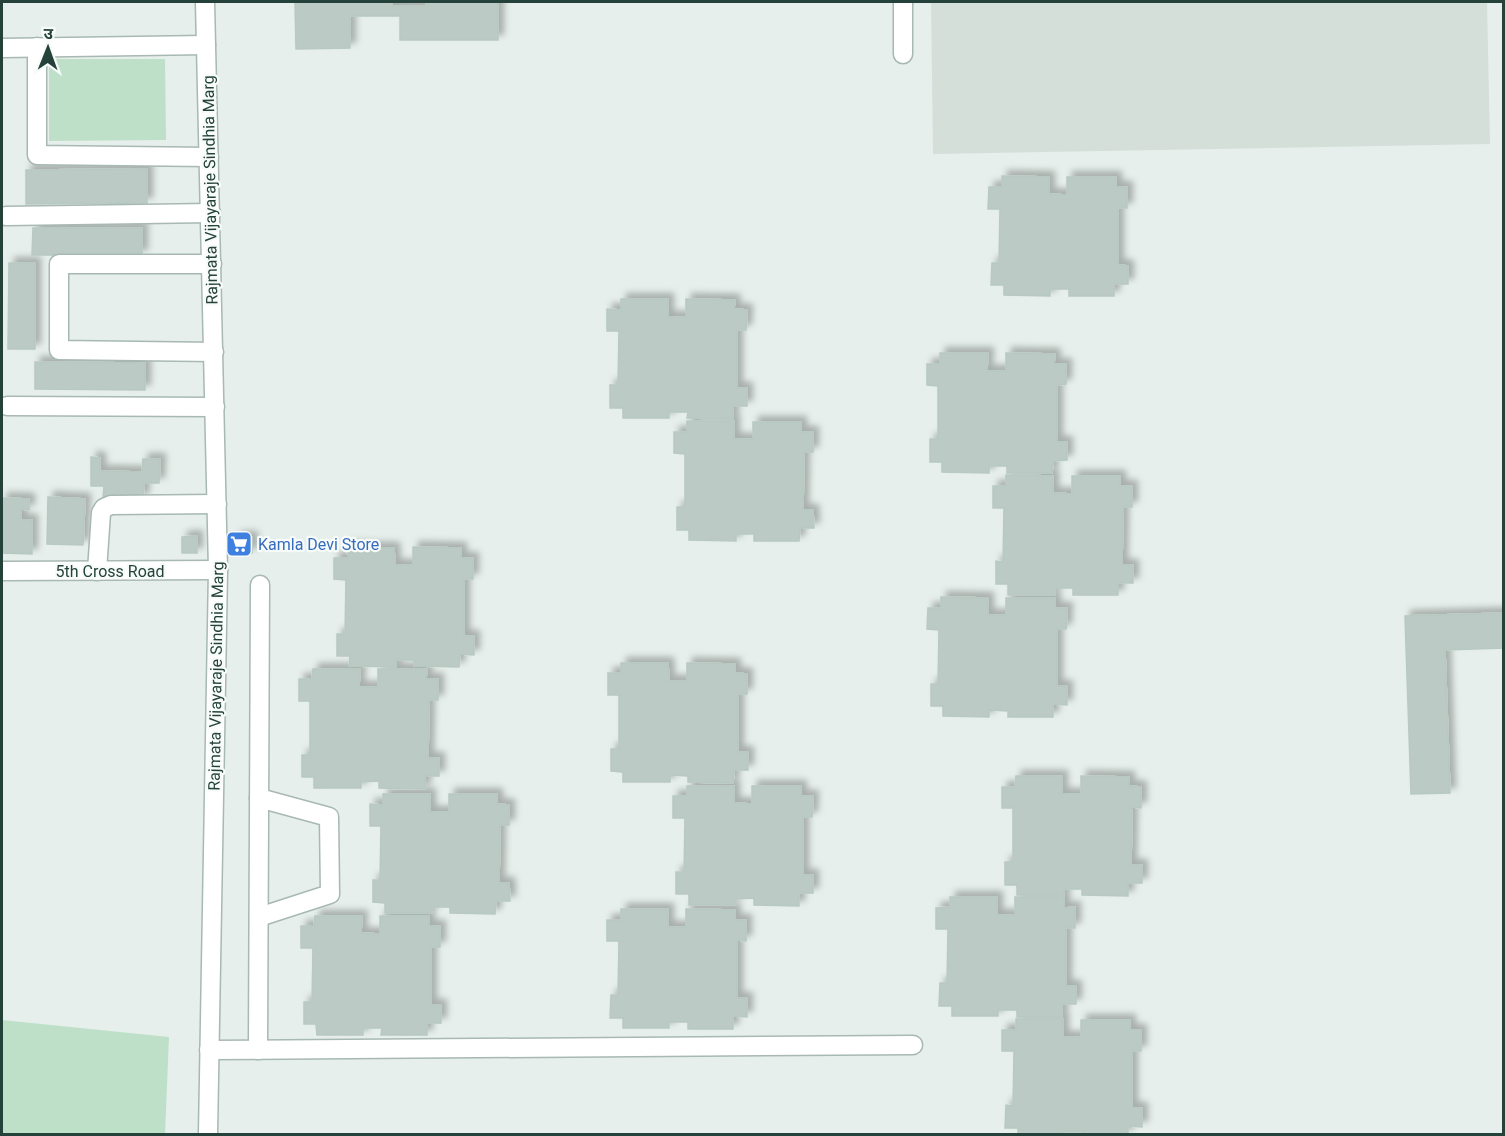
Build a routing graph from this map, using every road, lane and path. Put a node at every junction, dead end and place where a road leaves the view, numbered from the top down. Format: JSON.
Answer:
{"nodes":[{"id":1,"x":205,"y":2,"type":"edge"},
{"id":2,"x":903,"y":2,"type":"edge"},
{"id":3,"x":206,"y":45,"type":"junction"},
{"id":4,"x":37,"y":47,"type":"junction"},
{"id":5,"x":2,"y":48,"type":"edge"},
{"id":6,"x":903,"y":54,"type":"dead end"},
{"id":7,"x":209,"y":158,"type":"junction"},
{"id":8,"x":210,"y":213,"type":"junction"},
{"id":9,"x":6,"y":216,"type":"dead end"},
{"id":10,"x":212,"y":264,"type":"junction"},
{"id":11,"x":214,"y":352,"type":"junction"},
{"id":12,"x":7,"y":406,"type":"dead end"},
{"id":13,"x":215,"y":407,"type":"junction"},
{"id":14,"x":217,"y":504,"type":"junction"},
{"id":15,"x":218,"y":570,"type":"junction"},
{"id":16,"x":2,"y":571,"type":"edge"},
{"id":17,"x":97,"y":571,"type":"junction"},
{"id":18,"x":260,"y":585,"type":"dead end"},
{"id":19,"x":259,"y":798,"type":"junction"},
{"id":20,"x":259,"y":917,"type":"junction"},
{"id":21,"x":913,"y":1045,"type":"dead end"},
{"id":22,"x":209,"y":1050,"type":"junction"},
{"id":23,"x":258,"y":1050,"type":"junction"},
{"id":24,"x":208,"y":1134,"type":"edge"}],
"edges":[{"from":1,"to":3,"type":"street","name":"Rajmata Vijayaraje Sindhia Marg"},
{"from":2,"to":6,"type":"street"},
{"from":3,"to":4,"type":"street"},
{"from":3,"to":7,"type":"street","name":"Rajmata Vijayaraje Sindhia Marg"},
{"from":4,"to":5,"type":"street"},
{"from":4,"to":7,"type":"street"},
{"from":7,"to":8,"type":"street","name":"Rajmata Vijayaraje Sindhia Marg"},
{"from":8,"to":9,"type":"street"},
{"from":8,"to":10,"type":"street","name":"Rajmata Vijayaraje Sindhia Marg"},
{"from":10,"to":11,"type":"street","name":"Rajmata Vijayaraje Sindhia Marg"},
{"from":10,"to":11,"type":"street"},
{"from":11,"to":13,"type":"street","name":"Rajmata Vijayaraje Sindhia Marg"},
{"from":12,"to":13,"type":"street"},
{"from":13,"to":14,"type":"street","name":"Rajmata Vijayaraje Sindhia Marg"},
{"from":14,"to":15,"type":"street","name":"Rajmata Vijayaraje Sindhia Marg"},
{"from":14,"to":17,"type":"street"},
{"from":15,"to":17,"type":"street","name":"5th Cross Road"},
{"from":15,"to":22,"type":"street","name":"Rajmata Vijayaraje Sindhia Marg"},
{"from":16,"to":17,"type":"street","name":"5th Cross Road"},
{"from":18,"to":19,"type":"street"},
{"from":19,"to":20,"type":"street"},
{"from":19,"to":20,"type":"street"},
{"from":20,"to":23,"type":"street"},
{"from":21,"to":23,"type":"street"},
{"from":22,"to":23,"type":"street"},
{"from":22,"to":24,"type":"street","name":"Rajmata Vijayaraje Sindhia Marg"}]}
